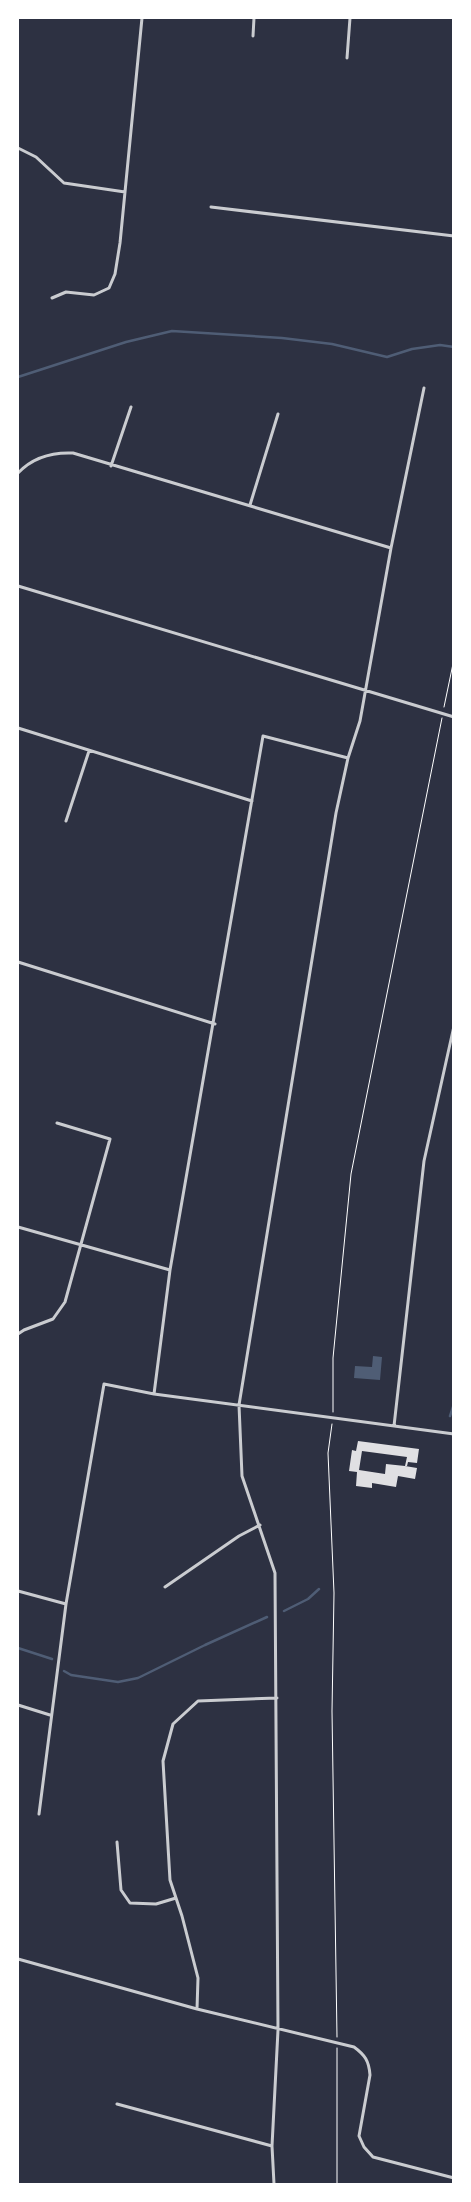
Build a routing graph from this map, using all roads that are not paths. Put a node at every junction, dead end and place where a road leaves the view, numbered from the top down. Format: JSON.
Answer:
{"nodes":[{"id":1,"x":142,"y":18,"type":"edge"},
{"id":2,"x":254,"y":18,"type":"edge"},
{"id":3,"x":350,"y":18,"type":"edge"},
{"id":4,"x":253,"y":36,"type":"dead end"},
{"id":5,"x":347,"y":58,"type":"dead end"},
{"id":6,"x":18,"y":148,"type":"edge"},
{"id":7,"x":125,"y":192,"type":"junction"},
{"id":8,"x":211,"y":207,"type":"dead end"},
{"id":9,"x":454,"y":236,"type":"edge"},
{"id":10,"x":52,"y":298,"type":"dead end"},
{"id":11,"x":424,"y":388,"type":"dead end"},
{"id":12,"x":131,"y":407,"type":"dead end"},
{"id":13,"x":278,"y":414,"type":"dead end"},
{"id":14,"x":111,"y":466,"type":"junction"},
{"id":15,"x":18,"y":473,"type":"edge"},
{"id":16,"x":250,"y":505,"type":"junction"},
{"id":17,"x":391,"y":548,"type":"junction"},
{"id":18,"x":18,"y":586,"type":"edge"},
{"id":19,"x":366,"y":691,"type":"junction"},
{"id":20,"x":454,"y":717,"type":"edge"},
{"id":21,"x":18,"y":728,"type":"edge"},
{"id":22,"x":89,"y":751,"type":"junction"},
{"id":23,"x":348,"y":758,"type":"junction"},
{"id":24,"x":252,"y":802,"type":"junction"},
{"id":25,"x":66,"y":821,"type":"dead end"},
{"id":26,"x":18,"y":962,"type":"edge"},
{"id":27,"x":215,"y":1024,"type":"junction"},
{"id":28,"x":454,"y":1026,"type":"edge"},
{"id":29,"x":57,"y":1123,"type":"dead end"},
{"id":30,"x":18,"y":1227,"type":"edge"},
{"id":31,"x":81,"y":1245,"type":"junction"},
{"id":32,"x":170,"y":1270,"type":"junction"},
{"id":33,"x":18,"y":1334,"type":"edge"},
{"id":34,"x":154,"y":1394,"type":"junction"},
{"id":35,"x":239,"y":1405,"type":"junction"},
{"id":36,"x":394,"y":1426,"type":"junction"},
{"id":37,"x":454,"y":1434,"type":"edge"},
{"id":38,"x":260,"y":1525,"type":"junction"},
{"id":39,"x":165,"y":1587,"type":"dead end"},
{"id":40,"x":18,"y":1591,"type":"edge"},
{"id":41,"x":66,"y":1604,"type":"junction"},
{"id":42,"x":276,"y":1698,"type":"junction"},
{"id":43,"x":18,"y":1705,"type":"edge"},
{"id":44,"x":50,"y":1715,"type":"junction"},
{"id":45,"x":39,"y":1814,"type":"dead end"},
{"id":46,"x":117,"y":1842,"type":"dead end"},
{"id":47,"x":176,"y":1898,"type":"junction"},
{"id":48,"x":18,"y":1959,"type":"edge"},
{"id":49,"x":197,"y":2009,"type":"junction"},
{"id":50,"x":278,"y":2030,"type":"junction"},
{"id":51,"x":117,"y":2104,"type":"dead end"},
{"id":52,"x":272,"y":2146,"type":"junction"},
{"id":53,"x":454,"y":2178,"type":"edge"},
{"id":54,"x":274,"y":2184,"type":"edge"}],
"edges":[{"from":1,"to":7,"type":"street"},
{"from":2,"to":4,"type":"street"},
{"from":3,"to":5,"type":"street"},
{"from":6,"to":7,"type":"street"},
{"from":7,"to":10,"type":"street"},
{"from":8,"to":9,"type":"street"},
{"from":11,"to":17,"type":"street"},
{"from":12,"to":14,"type":"street"},
{"from":13,"to":16,"type":"street"},
{"from":14,"to":15,"type":"street"},
{"from":14,"to":16,"type":"street"},
{"from":16,"to":17,"type":"street"},
{"from":17,"to":19,"type":"street"},
{"from":18,"to":19,"type":"street"},
{"from":19,"to":20,"type":"street"},
{"from":19,"to":23,"type":"street"},
{"from":21,"to":22,"type":"street"},
{"from":22,"to":24,"type":"street"},
{"from":22,"to":25,"type":"street"},
{"from":23,"to":24,"type":"street"},
{"from":23,"to":35,"type":"street"},
{"from":24,"to":27,"type":"street"},
{"from":26,"to":27,"type":"street"},
{"from":27,"to":32,"type":"street"},
{"from":28,"to":36,"type":"street"},
{"from":29,"to":31,"type":"street"},
{"from":30,"to":31,"type":"street"},
{"from":31,"to":32,"type":"street"},
{"from":31,"to":33,"type":"street"},
{"from":32,"to":34,"type":"street"},
{"from":34,"to":35,"type":"street"},
{"from":34,"to":41,"type":"street"},
{"from":35,"to":36,"type":"street"},
{"from":35,"to":38,"type":"street"},
{"from":36,"to":37,"type":"street"},
{"from":38,"to":39,"type":"street"},
{"from":38,"to":42,"type":"street"},
{"from":40,"to":41,"type":"street"},
{"from":41,"to":44,"type":"street"},
{"from":42,"to":47,"type":"street"},
{"from":42,"to":50,"type":"street"},
{"from":43,"to":44,"type":"street"},
{"from":44,"to":45,"type":"street"},
{"from":46,"to":47,"type":"street"},
{"from":47,"to":49,"type":"street"},
{"from":48,"to":49,"type":"street"},
{"from":49,"to":50,"type":"street"},
{"from":50,"to":52,"type":"street"},
{"from":50,"to":53,"type":"street"},
{"from":51,"to":52,"type":"street"},
{"from":52,"to":54,"type":"street"}]}
